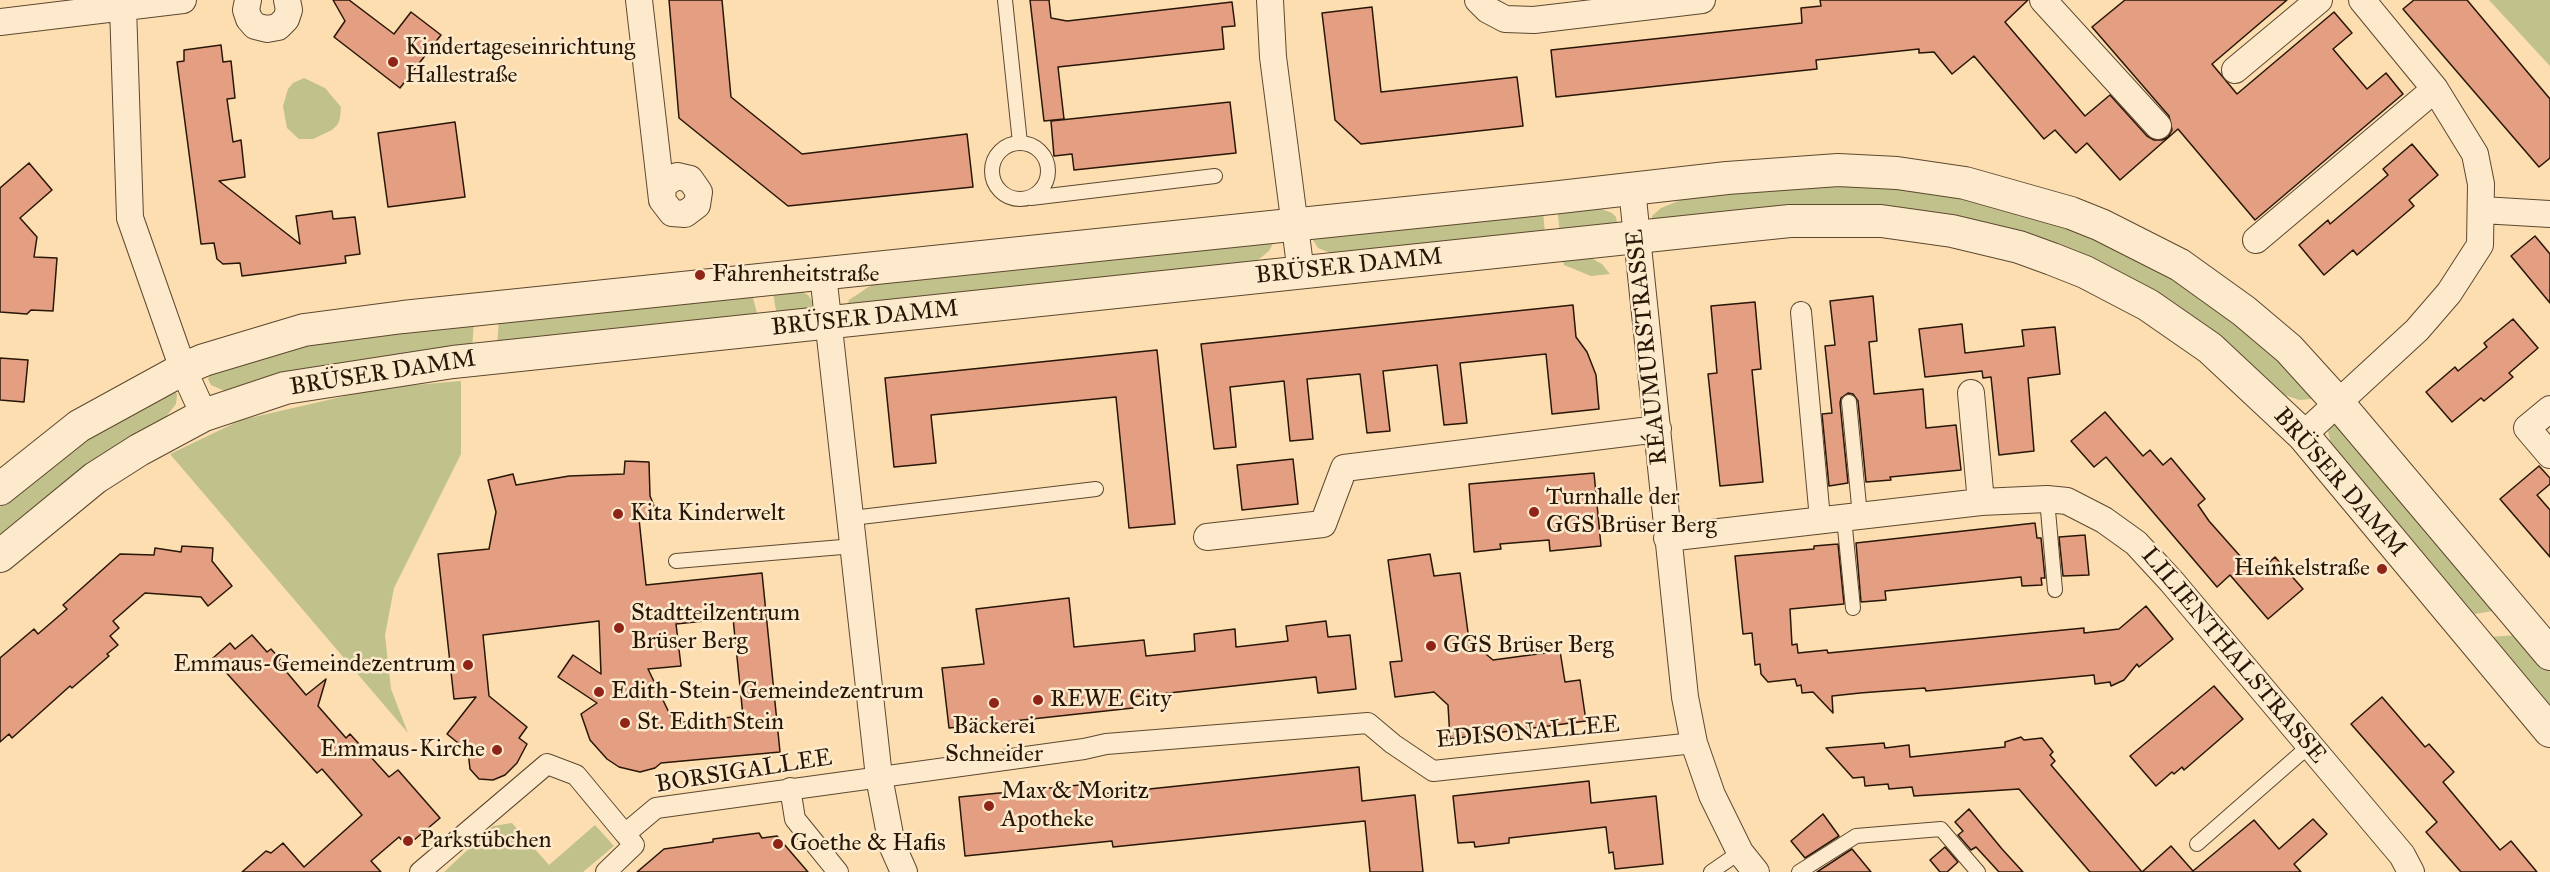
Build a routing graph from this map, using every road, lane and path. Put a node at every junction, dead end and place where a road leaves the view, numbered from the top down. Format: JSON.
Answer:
{"nodes":[{"id":1,"x":183,"y":0,"type":"edge"},
{"id":2,"x":248,"y":0,"type":"edge"},
{"id":3,"x":287,"y":0,"type":"edge"},
{"id":4,"x":639,"y":0,"type":"edge"},
{"id":5,"x":1005,"y":0,"type":"edge"},
{"id":6,"x":1270,"y":0,"type":"edge"},
{"id":7,"x":1478,"y":0,"type":"edge"},
{"id":8,"x":1702,"y":0,"type":"edge"},
{"id":9,"x":2043,"y":0,"type":"edge"},
{"id":10,"x":2319,"y":0,"type":"edge"},
{"id":11,"x":2362,"y":0,"type":"edge"},
{"id":12,"x":123,"y":7,"type":"junction"},
{"id":13,"x":0,"y":22,"type":"edge"},
{"id":14,"x":2235,"y":70,"type":"dead end"},
{"id":15,"x":2435,"y":89,"type":"junction"},
{"id":16,"x":2158,"y":126,"type":"dead end"},
{"id":17,"x":1020,"y":143,"type":"junction"},
{"id":18,"x":1215,"y":176,"type":"dead end"},
{"id":19,"x":1632,"y":189,"type":"junction"},
{"id":20,"x":1030,"y":198,"type":"junction"},
{"id":21,"x":662,"y":200,"type":"dead end"},
{"id":22,"x":2482,"y":210,"type":"junction"},
{"id":23,"x":2550,"y":214,"type":"edge"},
{"id":24,"x":1295,"y":223,"type":"junction"},
{"id":25,"x":1636,"y":238,"type":"junction"},
{"id":26,"x":2256,"y":240,"type":"dead end"},
{"id":27,"x":1301,"y":273,"type":"junction"},
{"id":28,"x":823,"y":274,"type":"junction"},
{"id":29,"x":1801,"y":312,"type":"dead end"},
{"id":30,"x":830,"y":322,"type":"junction"},
{"id":31,"x":183,"y":369,"type":"junction"},
{"id":32,"x":1971,"y":393,"type":"dead end"},
{"id":33,"x":1849,"y":402,"type":"dead end"},
{"id":34,"x":2338,"y":403,"type":"junction"},
{"id":35,"x":2550,"y":409,"type":"edge"},
{"id":36,"x":204,"y":415,"type":"junction"},
{"id":37,"x":1658,"y":429,"type":"junction"},
{"id":38,"x":2303,"y":435,"type":"junction"},
{"id":39,"x":2550,"y":455,"type":"edge"},
{"id":40,"x":0,"y":489,"type":"edge"},
{"id":41,"x":1096,"y":489,"type":"dead end"},
{"id":42,"x":2047,"y":499,"type":"junction"},
{"id":43,"x":1981,"y":502,"type":"junction"},
{"id":44,"x":852,"y":518,"type":"junction"},
{"id":45,"x":1841,"y":518,"type":"junction"},
{"id":46,"x":1207,"y":537,"type":"dead end"},
{"id":47,"x":1667,"y":538,"type":"junction"},
{"id":48,"x":854,"y":546,"type":"junction"},
{"id":49,"x":0,"y":556,"type":"edge"},
{"id":50,"x":676,"y":561,"type":"dead end"},
{"id":51,"x":2055,"y":590,"type":"dead end"},
{"id":52,"x":1853,"y":608,"type":"dead end"},
{"id":53,"x":2550,"y":654,"type":"edge"},
{"id":54,"x":2550,"y":731,"type":"edge"},
{"id":55,"x":1694,"y":743,"type":"junction"},
{"id":56,"x":2309,"y":746,"type":"junction"},
{"id":57,"x":879,"y":777,"type":"junction"},
{"id":58,"x":790,"y":788,"type":"junction"},
{"id":59,"x":625,"y":834,"type":"junction"},
{"id":60,"x":2197,"y":844,"type":"dead end"},
{"id":61,"x":1748,"y":862,"type":"edge"},
{"id":62,"x":420,"y":872,"type":"edge"},
{"id":63,"x":606,"y":872,"type":"edge"},
{"id":64,"x":838,"y":872,"type":"edge"},
{"id":65,"x":904,"y":872,"type":"edge"},
{"id":66,"x":1711,"y":872,"type":"edge"},
{"id":67,"x":1799,"y":872,"type":"edge"},
{"id":68,"x":1978,"y":872,"type":"edge"},
{"id":69,"x":2411,"y":872,"type":"edge"}],
"edges":[{"from":1,"to":12,"type":"street"},
{"from":2,"to":3,"type":"street"},
{"from":4,"to":21,"type":"street"},
{"from":5,"to":17,"type":"lane"},
{"from":6,"to":24,"type":"street"},
{"from":7,"to":8,"type":"street"},
{"from":9,"to":16,"type":"street"},
{"from":10,"to":14,"type":"street"},
{"from":11,"to":15,"type":"street"},
{"from":12,"to":13,"type":"street"},
{"from":12,"to":31,"type":"street"},
{"from":15,"to":22,"type":"street"},
{"from":15,"to":26,"type":"street"},
{"from":17,"to":20,"type":"lane"},
{"from":17,"to":20,"type":"lane"},
{"from":18,"to":20,"type":"lane"},
{"from":19,"to":24,"type":"street","name":"BRÜSER DAMM"},
{"from":19,"to":25,"type":"street","name":"RÉAUMURSTRASSE"},
{"from":19,"to":34,"type":"street","name":"BRÜSER DAMM"},
{"from":22,"to":23,"type":"street"},
{"from":22,"to":34,"type":"street"},
{"from":24,"to":27,"type":"street"},
{"from":24,"to":28,"type":"street","name":"BRÜSER DAMM"},
{"from":25,"to":27,"type":"street","name":"BRÜSER DAMM"},
{"from":25,"to":37,"type":"street","name":"RÉAUMURSTRASSE"},
{"from":25,"to":38,"type":"street","name":"BRÜSER DAMM"},
{"from":27,"to":30,"type":"street","name":"BRÜSER DAMM"},
{"from":28,"to":30,"type":"street"},
{"from":28,"to":31,"type":"street","name":"BRÜSER DAMM"},
{"from":29,"to":45,"type":"street"},
{"from":30,"to":36,"type":"street","name":"BRÜSER DAMM"},
{"from":30,"to":44,"type":"street"},
{"from":31,"to":36,"type":"street"},
{"from":31,"to":40,"type":"street","name":"BRÜSER DAMM"},
{"from":32,"to":43,"type":"street"},
{"from":33,"to":45,"type":"lane"},
{"from":34,"to":38,"type":"street"},
{"from":34,"to":53,"type":"street","name":"BRÜSER DAMM"},
{"from":35,"to":39,"type":"street"},
{"from":36,"to":49,"type":"street","name":"BRÜSER DAMM"},
{"from":37,"to":46,"type":"street"},
{"from":37,"to":47,"type":"street","name":"RÉAUMURSTRASSE"},
{"from":38,"to":54,"type":"street","name":"BRÜSER DAMM"},
{"from":41,"to":44,"type":"lane"},
{"from":42,"to":43,"type":"street","name":"LILIENTHALSTRASSE"},
{"from":42,"to":51,"type":"lane"},
{"from":42,"to":56,"type":"street","name":"LILIENTHALSTRASSE"},
{"from":43,"to":45,"type":"street","name":"LILIENTHALSTRASSE"},
{"from":44,"to":48,"type":"street"},
{"from":45,"to":47,"type":"street","name":"LILIENTHALSTRASSE"},
{"from":45,"to":52,"type":"lane"},
{"from":47,"to":55,"type":"street","name":"RÉAUMURSTRASSE"},
{"from":48,"to":50,"type":"lane"},
{"from":48,"to":57,"type":"street"},
{"from":55,"to":57,"type":"street","name":"EDISONALLEE"},
{"from":55,"to":61,"type":"street","name":"RÉAUMURSTRASSE"},
{"from":56,"to":60,"type":"lane"},
{"from":56,"to":69,"type":"street","name":"LILIENTHALSTRASSE"},
{"from":57,"to":58,"type":"street","name":"BORSIGALLEE"},
{"from":57,"to":65,"type":"street"},
{"from":58,"to":59,"type":"street","name":"BORSIGALLEE"},
{"from":58,"to":64,"type":"street"},
{"from":59,"to":62,"type":"street"},
{"from":59,"to":63,"type":"street"},
{"from":61,"to":66,"type":"lane","name":"RÉAUMURSTRASSE"},
{"from":67,"to":68,"type":"lane"}]}
